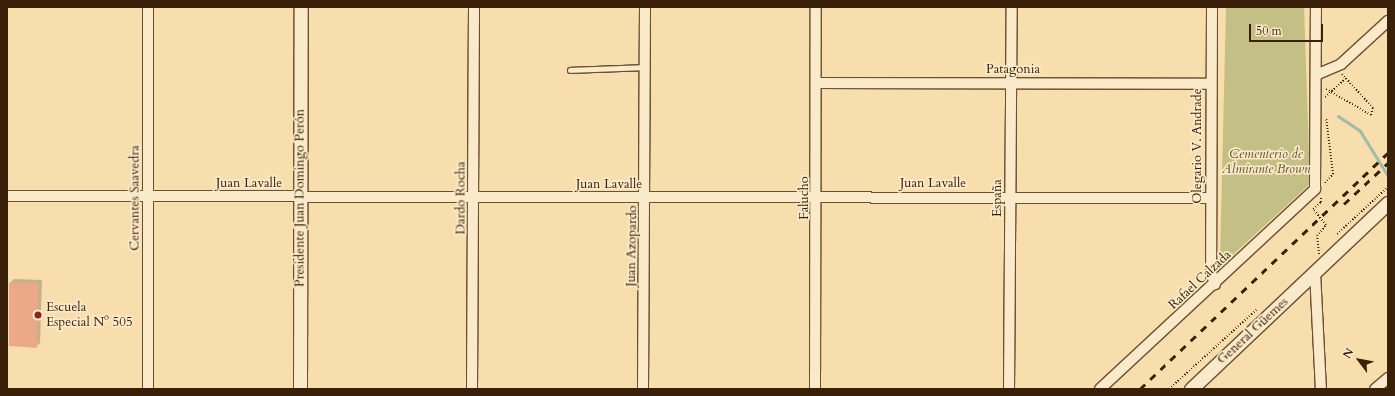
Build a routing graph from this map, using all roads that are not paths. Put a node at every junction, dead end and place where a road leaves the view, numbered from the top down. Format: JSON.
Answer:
{"nodes":[{"id":1,"x":148,"y":7,"type":"edge"},
{"id":2,"x":301,"y":7,"type":"edge"},
{"id":3,"x":474,"y":7,"type":"edge"},
{"id":4,"x":645,"y":7,"type":"edge"},
{"id":5,"x":816,"y":7,"type":"edge"},
{"id":6,"x":1012,"y":7,"type":"edge"},
{"id":7,"x":1212,"y":7,"type":"edge"},
{"id":8,"x":1316,"y":7,"type":"edge"},
{"id":9,"x":1388,"y":21,"type":"edge"},
{"id":10,"x":645,"y":67,"type":"junction"},
{"id":11,"x":570,"y":70,"type":"dead end"},
{"id":12,"x":1318,"y":74,"type":"junction"},
{"id":13,"x":1011,"y":82,"type":"junction"},
{"id":14,"x":816,"y":83,"type":"junction"},
{"id":15,"x":1210,"y":84,"type":"junction"},
{"id":16,"x":7,"y":196,"type":"edge"},
{"id":17,"x":147,"y":196,"type":"junction"},
{"id":18,"x":300,"y":196,"type":"junction"},
{"id":19,"x":474,"y":196,"type":"junction"},
{"id":20,"x":817,"y":196,"type":"junction"},
{"id":21,"x":1010,"y":196,"type":"junction"},
{"id":22,"x":645,"y":197,"type":"junction"},
{"id":23,"x":1210,"y":198,"type":"junction"},
{"id":24,"x":1388,"y":203,"type":"edge"},
{"id":25,"x":1315,"y":272,"type":"junction"},
{"id":26,"x":1215,"y":284,"type":"junction"},
{"id":27,"x":1388,"y":378,"type":"edge"},
{"id":28,"x":1197,"y":387,"type":"edge"},
{"id":29,"x":148,"y":389,"type":"edge"},
{"id":30,"x":300,"y":389,"type":"edge"},
{"id":31,"x":472,"y":389,"type":"edge"},
{"id":32,"x":643,"y":389,"type":"edge"},
{"id":33,"x":815,"y":389,"type":"edge"},
{"id":34,"x":1010,"y":389,"type":"edge"},
{"id":35,"x":1100,"y":389,"type":"edge"},
{"id":36,"x":1321,"y":389,"type":"edge"},
{"id":37,"x":1375,"y":389,"type":"edge"}],
"edges":[{"from":1,"to":17,"type":"street","name":"Cervantes Saavedra"},
{"from":2,"to":18,"type":"street","name":"Presidente Juan Domingo Perón"},
{"from":3,"to":19,"type":"street","name":"Dardo Rocha"},
{"from":4,"to":10,"type":"street","name":"Juan Azopardo"},
{"from":5,"to":14,"type":"street","name":"Falucho"},
{"from":6,"to":13,"type":"street","name":"España"},
{"from":7,"to":15,"type":"street","name":"Olegario V. Andrade"},
{"from":8,"to":12,"type":"street"},
{"from":9,"to":12,"type":"street"},
{"from":10,"to":11,"type":"lane"},
{"from":10,"to":22,"type":"street","name":"Juan Azopardo"},
{"from":12,"to":26,"type":"street","name":"Rafael Calzada"},
{"from":13,"to":14,"type":"street","name":"Patagonia"},
{"from":13,"to":15,"type":"street","name":"Patagonia"},
{"from":13,"to":21,"type":"street","name":"España"},
{"from":14,"to":20,"type":"street","name":"Falucho"},
{"from":15,"to":23,"type":"street","name":"Olegario V. Andrade"},
{"from":16,"to":17,"type":"street","name":"Juan Lavalle"},
{"from":17,"to":18,"type":"street","name":"Juan Lavalle"},
{"from":17,"to":29,"type":"street","name":"Cervantes Saavedra"},
{"from":18,"to":19,"type":"street","name":"Juan Lavalle"},
{"from":18,"to":30,"type":"street","name":"Presidente Juan Domingo Perón"},
{"from":19,"to":22,"type":"street","name":"Juan Lavalle"},
{"from":19,"to":31,"type":"street","name":"Dardo Rocha"},
{"from":20,"to":21,"type":"street","name":"Juan Lavalle"},
{"from":20,"to":22,"type":"street","name":"Juan Lavalle"},
{"from":20,"to":33,"type":"street","name":"Falucho"},
{"from":21,"to":23,"type":"street","name":"Juan Lavalle"},
{"from":21,"to":34,"type":"street","name":"España"},
{"from":22,"to":32,"type":"street","name":"Juan Azopardo"},
{"from":23,"to":26,"type":"street","name":"Olegario V. Andrade"},
{"from":24,"to":25,"type":"street","name":"General Güemes"},
{"from":25,"to":28,"type":"street","name":"General Güemes"},
{"from":25,"to":36,"type":"street"},
{"from":26,"to":35,"type":"street","name":"Rafael Calzada"},
{"from":27,"to":37,"type":"street"}]}
